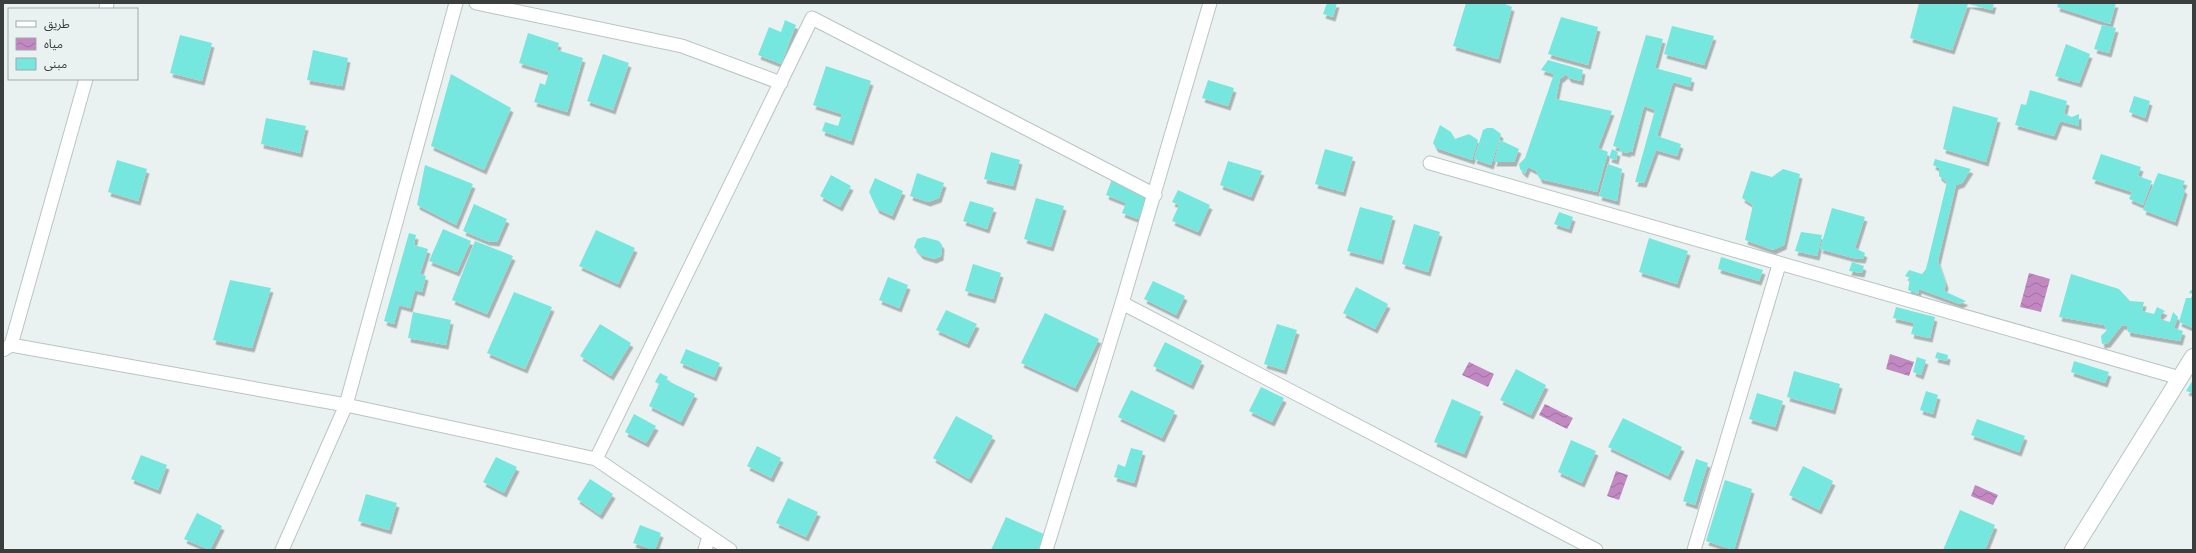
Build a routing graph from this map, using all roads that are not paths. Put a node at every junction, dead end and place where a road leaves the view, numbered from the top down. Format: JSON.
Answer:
{"nodes":[{"id":1,"x":456,"y":3,"type":"edge"},
{"id":2,"x":476,"y":3,"type":"edge"},
{"id":3,"x":1210,"y":3,"type":"edge"},
{"id":4,"x":86,"y":80,"type":"edge"},
{"id":5,"x":781,"y":83,"type":"junction"},
{"id":6,"x":1430,"y":163,"type":"dead end"},
{"id":7,"x":1154,"y":195,"type":"junction"},
{"id":8,"x":1779,"y":265,"type":"junction"},
{"id":9,"x":1122,"y":303,"type":"junction"},
{"id":10,"x":7,"y":348,"type":"edge"},
{"id":11,"x":2193,"y":357,"type":"edge"},
{"id":12,"x":2180,"y":378,"type":"junction"},
{"id":13,"x":346,"y":405,"type":"junction"},
{"id":14,"x":596,"y":459,"type":"junction"},
{"id":15,"x":709,"y":536,"type":"junction"},
{"id":16,"x":282,"y":550,"type":"edge"},
{"id":17,"x":705,"y":550,"type":"edge"},
{"id":18,"x":730,"y":550,"type":"edge"},
{"id":19,"x":1046,"y":550,"type":"edge"},
{"id":20,"x":1596,"y":550,"type":"edge"},
{"id":21,"x":1694,"y":550,"type":"edge"},
{"id":22,"x":2073,"y":550,"type":"edge"}],
"edges":[{"from":1,"to":13,"type":"street"},
{"from":2,"to":5,"type":"street"},
{"from":3,"to":7,"type":"street"},
{"from":4,"to":10,"type":"street"},
{"from":5,"to":7,"type":"street"},
{"from":5,"to":14,"type":"street"},
{"from":6,"to":8,"type":"street"},
{"from":7,"to":9,"type":"street"},
{"from":8,"to":12,"type":"street"},
{"from":8,"to":21,"type":"street"},
{"from":9,"to":19,"type":"street"},
{"from":9,"to":20,"type":"street"},
{"from":10,"to":13,"type":"street"},
{"from":11,"to":12,"type":"street"},
{"from":12,"to":22,"type":"street"},
{"from":13,"to":14,"type":"street"},
{"from":13,"to":16,"type":"street"},
{"from":14,"to":15,"type":"street"},
{"from":15,"to":17,"type":"street"},
{"from":15,"to":18,"type":"street"}]}
